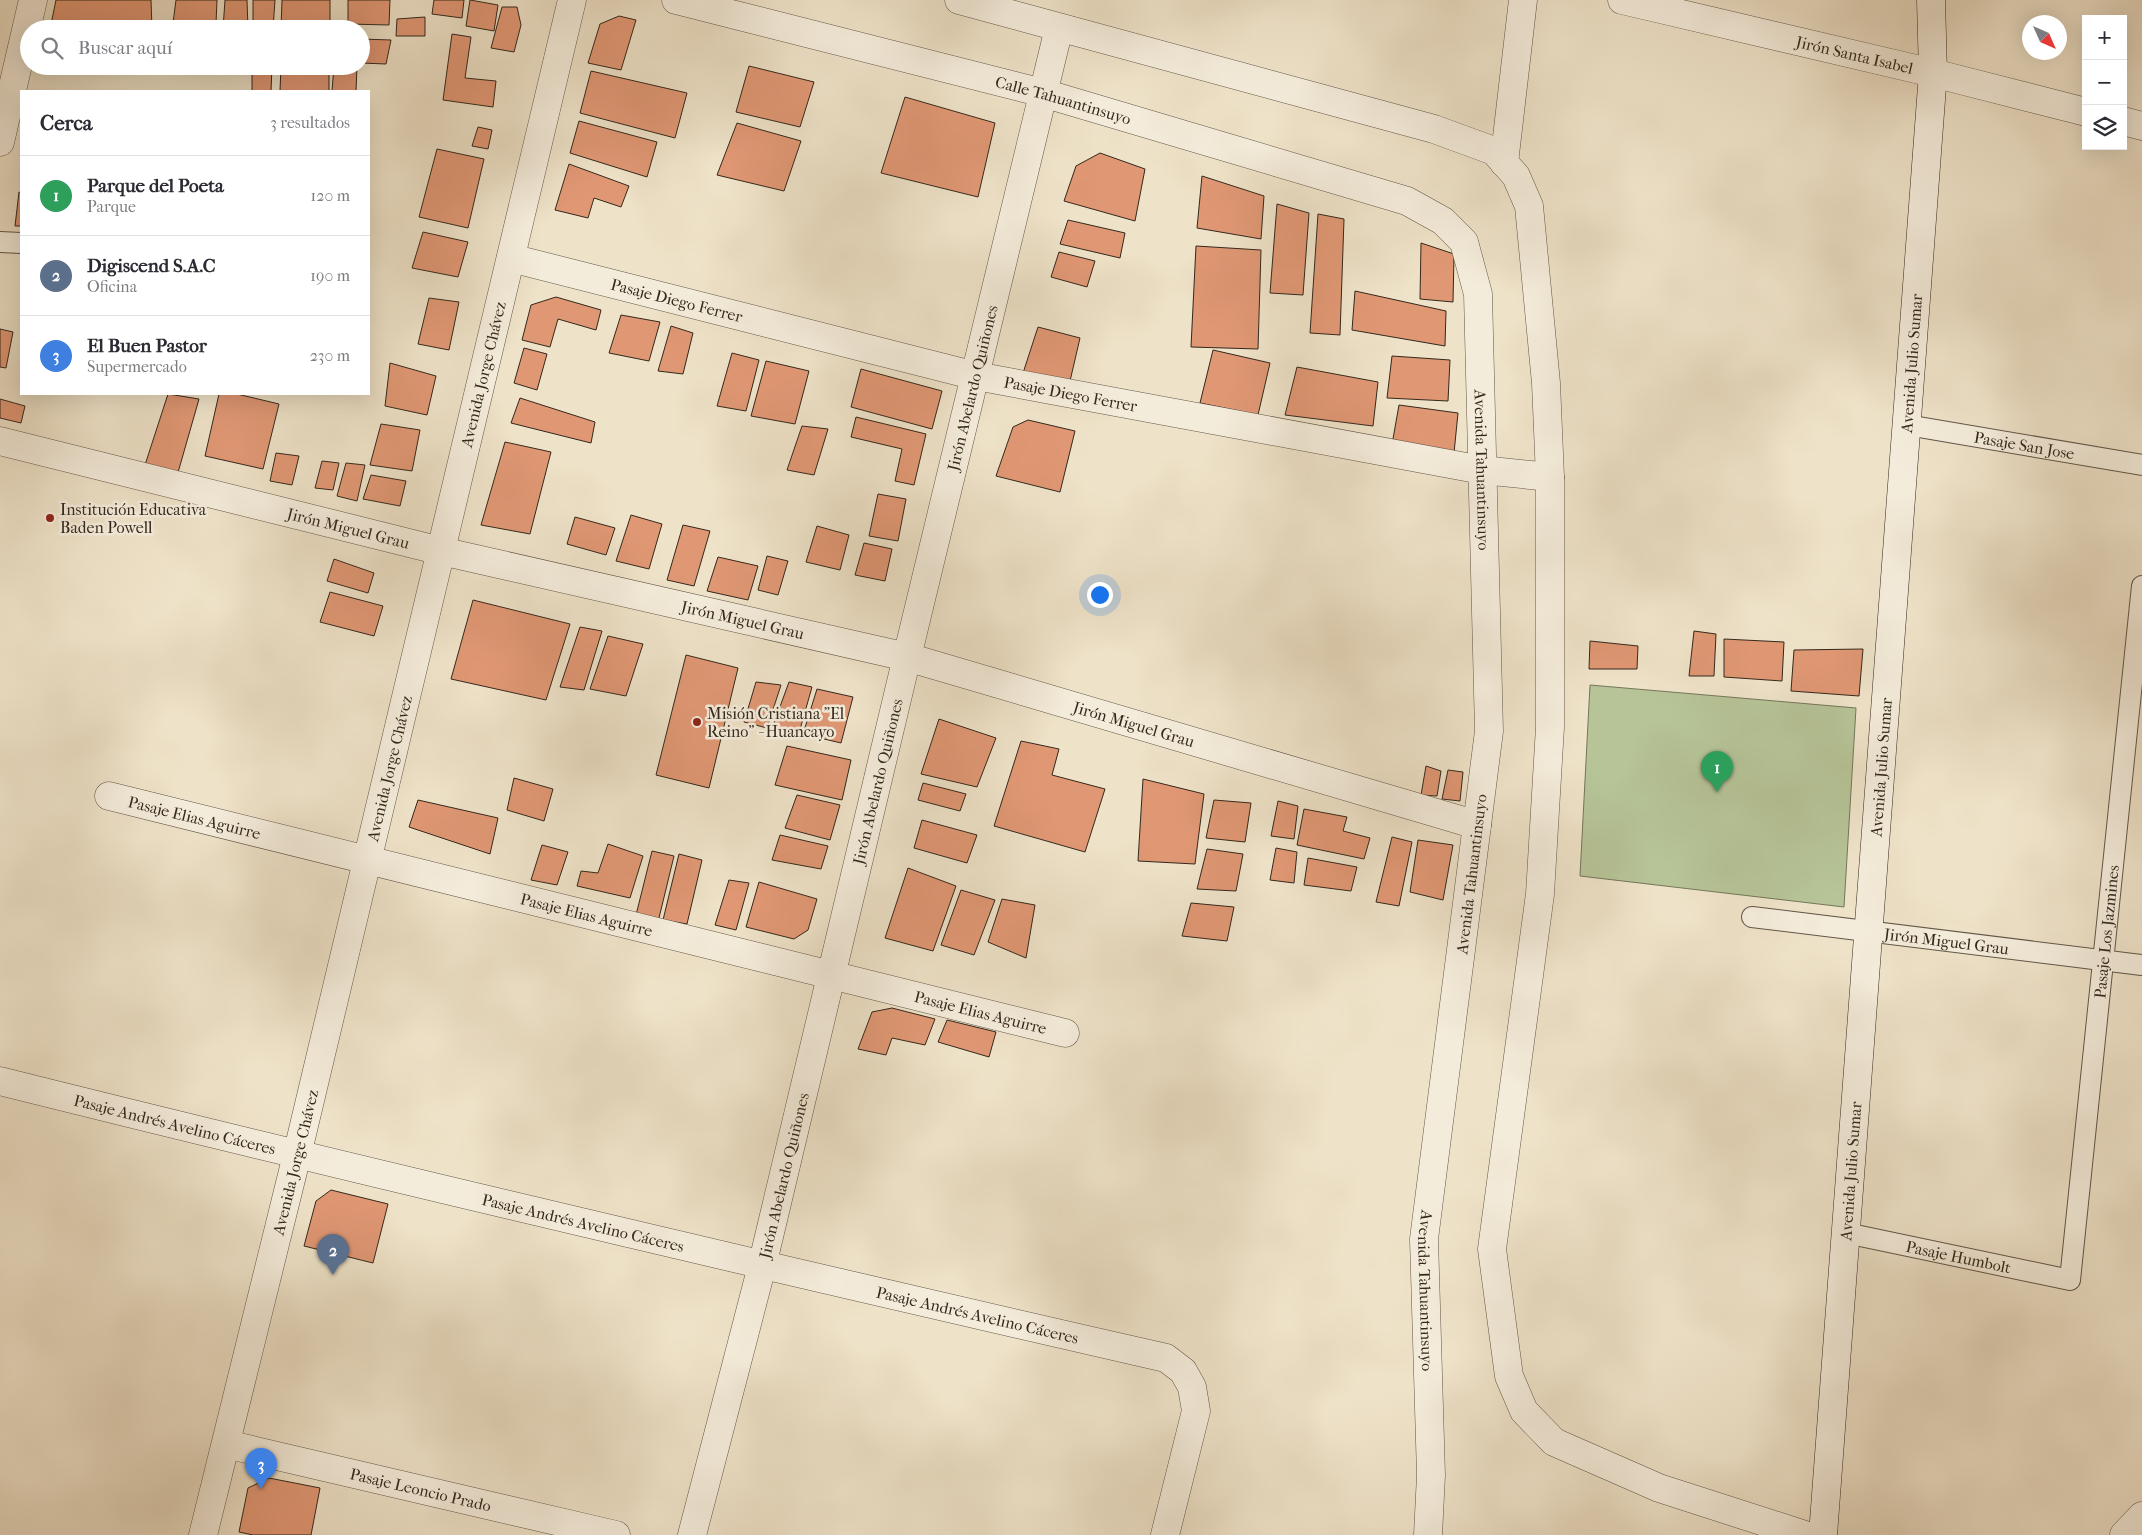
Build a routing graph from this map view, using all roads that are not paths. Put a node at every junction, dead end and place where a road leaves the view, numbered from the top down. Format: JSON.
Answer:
{"nodes":[{"id":1,"x":33,"y":0,"type":"edge"},
{"id":2,"x":572,"y":0,"type":"edge"},
{"id":3,"x":676,"y":0,"type":"edge"},
{"id":4,"x":959,"y":0,"type":"edge"},
{"id":5,"x":1523,"y":0,"type":"edge"},
{"id":6,"x":1622,"y":0,"type":"edge"},
{"id":7,"x":1931,"y":0,"type":"edge"},
{"id":8,"x":1678,"y":7,"type":"edge"},
{"id":9,"x":28,"y":20,"type":"edge"},
{"id":10,"x":1059,"y":28,"type":"junction"},
{"id":11,"x":20,"y":56,"type":"edge"},
{"id":12,"x":1933,"y":73,"type":"junction"},
{"id":13,"x":1043,"y":93,"type":"junction"},
{"id":14,"x":2082,"y":111,"type":"edge"},
{"id":15,"x":2127,"y":122,"type":"edge"},
{"id":16,"x":2142,"y":126,"type":"edge"},
{"id":17,"x":0,"y":142,"type":"edge"},
{"id":18,"x":1504,"y":163,"type":"junction"},
{"id":19,"x":1443,"y":221,"type":"joint"},
{"id":20,"x":0,"y":242,"type":"edge"},
{"id":21,"x":20,"y":243,"type":"edge"},
{"id":22,"x":511,"y":258,"type":"junction"},
{"id":23,"x":976,"y":376,"type":"junction"},
{"id":24,"x":1907,"y":425,"type":"junction"},
{"id":25,"x":0,"y":441,"type":"edge"},
{"id":26,"x":2142,"y":465,"type":"edge"},
{"id":27,"x":1482,"y":470,"type":"junction"},
{"id":28,"x":1550,"y":477,"type":"junction"},
{"id":29,"x":441,"y":551,"type":"junction"},
{"id":30,"x":2142,"y":586,"type":"edge"},
{"id":31,"x":906,"y":656,"type":"junction"},
{"id":32,"x":109,"y":796,"type":"dead end"},
{"id":33,"x":1477,"y":826,"type":"junction"},
{"id":34,"x":368,"y":860,"type":"junction"},
{"id":35,"x":1752,"y":917,"type":"dead end"},
{"id":36,"x":1868,"y":932,"type":"junction"},
{"id":37,"x":2103,"y":961,"type":"junction"},
{"id":38,"x":2142,"y":965,"type":"edge"},
{"id":39,"x":832,"y":976,"type":"junction"},
{"id":40,"x":1065,"y":1033,"type":"dead end"},
{"id":41,"x":0,"y":1081,"type":"edge"},
{"id":42,"x":297,"y":1155,"type":"junction"},
{"id":43,"x":1846,"y":1233,"type":"junction"},
{"id":44,"x":762,"y":1266,"type":"junction"},
{"id":45,"x":2070,"y":1280,"type":"joint"},
{"id":46,"x":226,"y":1444,"type":"junction"},
{"id":47,"x":2142,"y":1516,"type":"edge"},
{"id":48,"x":203,"y":1535,"type":"edge"},
{"id":49,"x":616,"y":1535,"type":"edge"},
{"id":50,"x":692,"y":1535,"type":"edge"},
{"id":51,"x":1165,"y":1535,"type":"edge"},
{"id":52,"x":1428,"y":1535,"type":"edge"},
{"id":53,"x":1805,"y":1535,"type":"edge"},
{"id":54,"x":1822,"y":1535,"type":"edge"},
{"id":55,"x":2124,"y":1535,"type":"edge"}],
"edges":[{"from":1,"to":9,"type":"street"},
{"from":2,"to":22,"type":"street","name":"Avenida Jorge Chávez"},
{"from":3,"to":13,"type":"street","name":"Calle Tahuantinsuyo"},
{"from":4,"to":10,"type":"street"},
{"from":5,"to":18,"type":"street"},
{"from":6,"to":8,"type":"street","name":"Jirón Santa Isabel"},
{"from":7,"to":12,"type":"street","name":"Avenida Julio Sumar"},
{"from":8,"to":12,"type":"street","name":"Jirón Santa Isabel"},
{"from":10,"to":13,"type":"street","name":"Jirón Abelardo Quiñones"},
{"from":10,"to":18,"type":"street"},
{"from":11,"to":17,"type":"street"},
{"from":12,"to":14,"type":"street","name":"Jirón Santa Isabel"},
{"from":12,"to":24,"type":"street","name":"Avenida Julio Sumar"},
{"from":13,"to":19,"type":"street","name":"Calle Tahuantinsuyo"},
{"from":13,"to":23,"type":"street","name":"Jirón Abelardo Quiñones"},
{"from":15,"to":16,"type":"street"},
{"from":18,"to":28,"type":"street"},
{"from":19,"to":27,"type":"street","name":"Avenida Tahuantinsuyo"},
{"from":20,"to":21,"type":"lane"},
{"from":22,"to":23,"type":"street","name":"Pasaje Diego Ferrer"},
{"from":22,"to":29,"type":"street","name":"Avenida Jorge Chávez"},
{"from":23,"to":27,"type":"street","name":"Pasaje Diego Ferrer"},
{"from":23,"to":31,"type":"street","name":"Jirón Abelardo Quiñones"},
{"from":24,"to":26,"type":"lane","name":"Pasaje San Jose"},
{"from":24,"to":36,"type":"street","name":"Avenida Julio Sumar"},
{"from":25,"to":29,"type":"street","name":"Jirón Miguel Grau"},
{"from":27,"to":28,"type":"street","name":"Pasaje Diego Ferrer"},
{"from":27,"to":33,"type":"street","name":"Avenida Tahuantinsuyo"},
{"from":28,"to":53,"type":"street"},
{"from":29,"to":31,"type":"street","name":"Jirón Miguel Grau"},
{"from":29,"to":34,"type":"street","name":"Avenida Jorge Chávez"},
{"from":30,"to":37,"type":"lane","name":"Pasaje Los Jazmines"},
{"from":31,"to":33,"type":"street","name":"Jirón Miguel Grau"},
{"from":31,"to":39,"type":"street","name":"Jirón Abelardo Quiñones"},
{"from":32,"to":34,"type":"street","name":"Pasaje Elias Aguirre"},
{"from":33,"to":52,"type":"street","name":"Avenida Tahuantinsuyo"},
{"from":34,"to":39,"type":"street","name":"Pasaje Elias Aguirre"},
{"from":34,"to":42,"type":"street","name":"Avenida Jorge Chávez"},
{"from":35,"to":36,"type":"lane","name":"Jirón Miguel Grau"},
{"from":36,"to":37,"type":"lane","name":"Jirón Miguel Grau"},
{"from":36,"to":43,"type":"street","name":"Avenida Julio Sumar"},
{"from":37,"to":38,"type":"lane","name":"Jirón Miguel Grau"},
{"from":37,"to":45,"type":"lane","name":"Pasaje Los Jazmines"},
{"from":39,"to":40,"type":"street","name":"Pasaje Elias Aguirre"},
{"from":39,"to":44,"type":"street","name":"Jirón Abelardo Quiñones"},
{"from":41,"to":42,"type":"street","name":"Pasaje Andrés Avelino Cáceres"},
{"from":42,"to":44,"type":"street","name":"Pasaje Andrés Avelino Cáceres"},
{"from":42,"to":46,"type":"street","name":"Avenida Jorge Chávez"},
{"from":43,"to":45,"type":"lane","name":"Pasaje Humbolt"},
{"from":43,"to":54,"type":"street","name":"Avenida Julio Sumar"},
{"from":44,"to":50,"type":"street","name":"Jirón Abelardo Quiñones"},
{"from":44,"to":51,"type":"street","name":"Pasaje Andrés Avelino Cáceres"},
{"from":46,"to":48,"type":"street","name":"Avenida Jorge Chávez"},
{"from":46,"to":49,"type":"street","name":"Pasaje Leoncio Prado"},
{"from":47,"to":55,"type":"street"}]}
